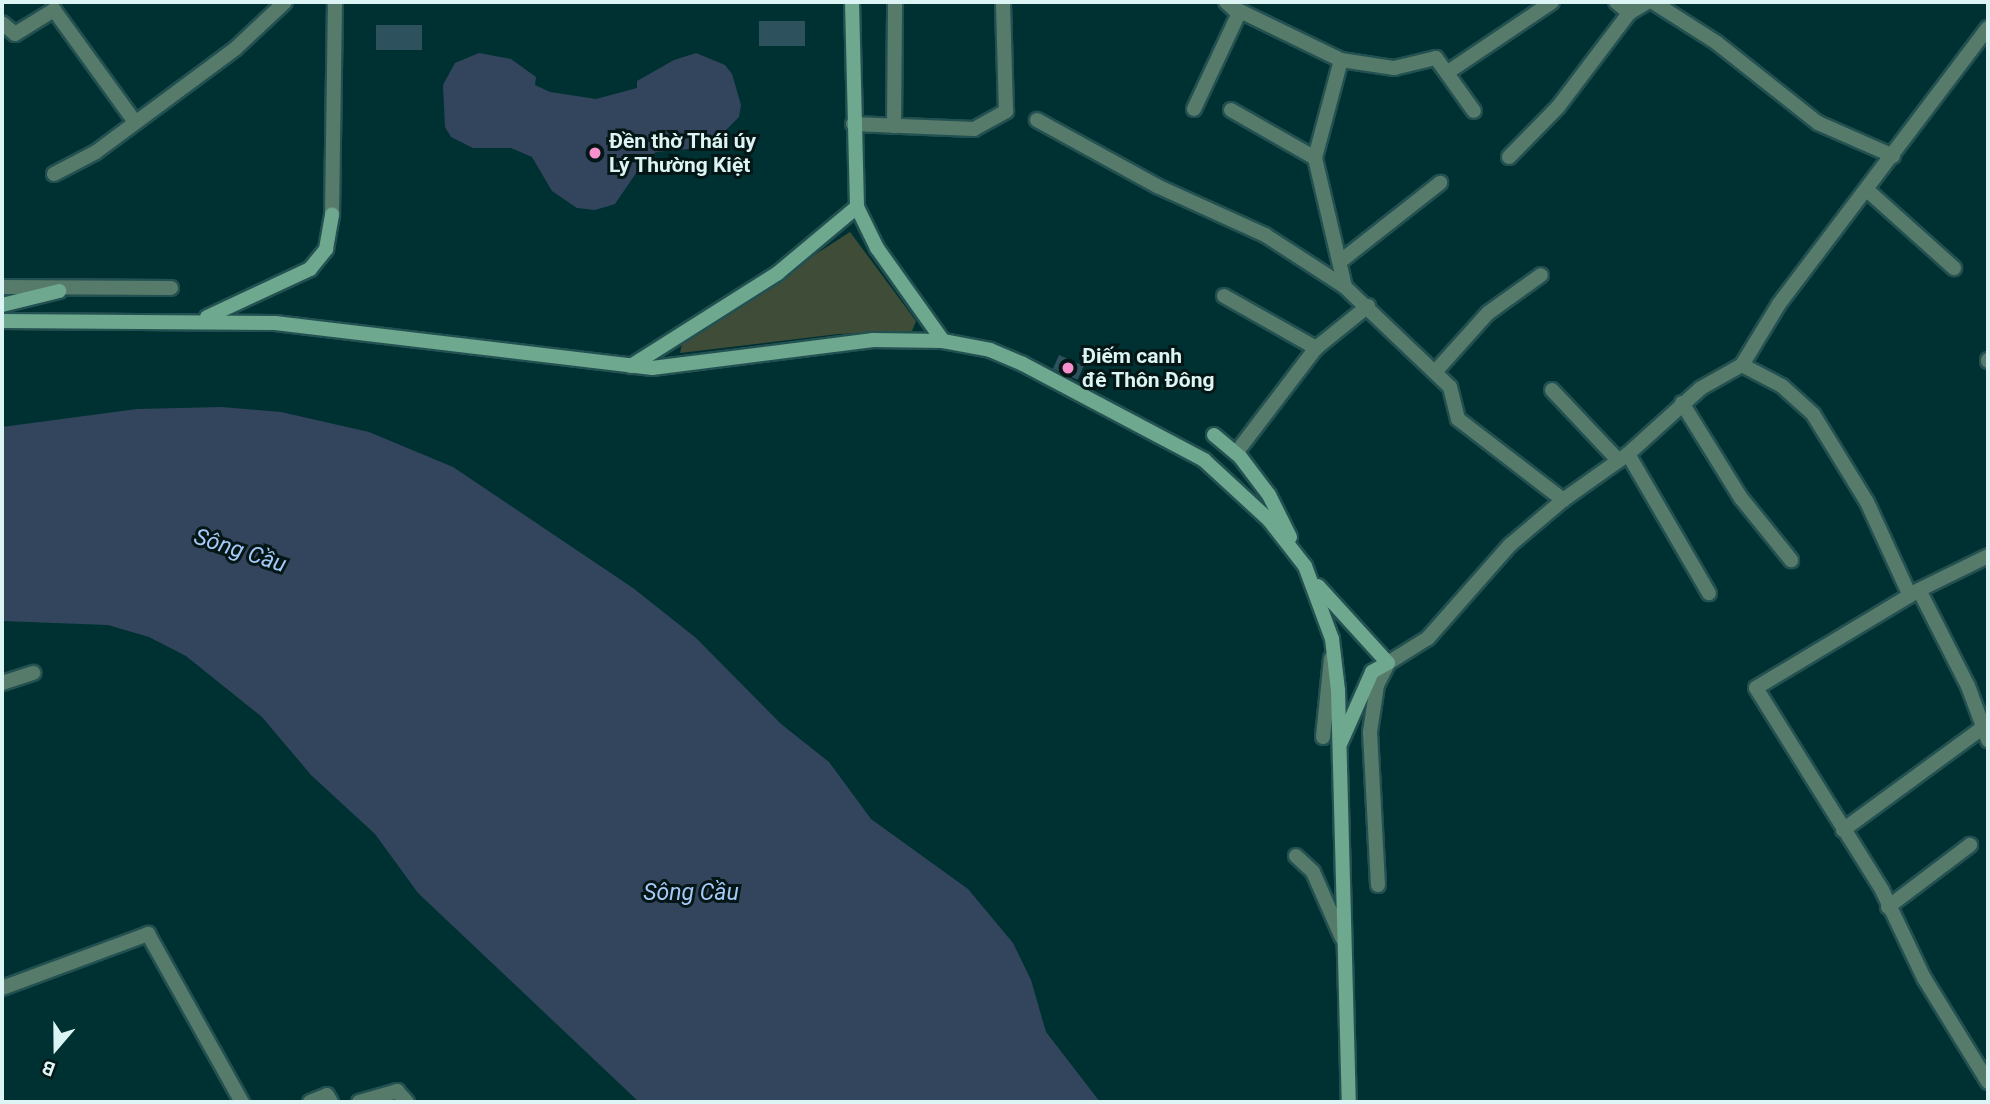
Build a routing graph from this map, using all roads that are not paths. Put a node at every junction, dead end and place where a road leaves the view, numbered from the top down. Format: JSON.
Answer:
{"nodes":[{"id":1,"x":285,"y":2,"type":"edge"},
{"id":2,"x":335,"y":2,"type":"edge"},
{"id":3,"x":852,"y":2,"type":"edge"},
{"id":4,"x":895,"y":2,"type":"edge"},
{"id":5,"x":1003,"y":2,"type":"edge"},
{"id":6,"x":1226,"y":2,"type":"edge"},
{"id":7,"x":1552,"y":2,"type":"edge"},
{"id":8,"x":1616,"y":2,"type":"edge"},
{"id":9,"x":1647,"y":2,"type":"edge"},
{"id":10,"x":1653,"y":2,"type":"edge"},
{"id":11,"x":1238,"y":13,"type":"junction"},
{"id":12,"x":1629,"y":13,"type":"junction"},
{"id":13,"x":2,"y":23,"type":"edge"},
{"id":14,"x":1988,"y":28,"type":"edge"},
{"id":15,"x":1340,"y":60,"type":"junction"},
{"id":16,"x":1448,"y":72,"type":"junction"},
{"id":17,"x":1194,"y":109,"type":"dead end"},
{"id":18,"x":1231,"y":110,"type":"dead end"},
{"id":19,"x":1474,"y":111,"type":"dead end"},
{"id":20,"x":1037,"y":120,"type":"dead end"},
{"id":21,"x":135,"y":122,"type":"junction"},
{"id":22,"x":853,"y":124,"type":"junction"},
{"id":23,"x":894,"y":126,"type":"junction"},
{"id":24,"x":1893,"y":156,"type":"junction"},
{"id":25,"x":1508,"y":157,"type":"dead end"},
{"id":26,"x":1315,"y":158,"type":"junction"},
{"id":27,"x":54,"y":174,"type":"dead end"},
{"id":28,"x":1440,"y":183,"type":"dead end"},
{"id":29,"x":1867,"y":190,"type":"junction"},
{"id":30,"x":857,"y":207,"type":"junction"},
{"id":31,"x":332,"y":215,"type":"joint"},
{"id":32,"x":1342,"y":260,"type":"junction"},
{"id":33,"x":1954,"y":268,"type":"dead end"},
{"id":34,"x":1541,"y":275,"type":"dead end"},
{"id":35,"x":2,"y":287,"type":"edge"},
{"id":36,"x":1345,"y":287,"type":"junction"},
{"id":37,"x":171,"y":288,"type":"dead end"},
{"id":38,"x":59,"y":291,"type":"junction"},
{"id":39,"x":1224,"y":296,"type":"dead end"},
{"id":40,"x":2,"y":305,"type":"edge"},
{"id":41,"x":1368,"y":306,"type":"junction"},
{"id":42,"x":203,"y":319,"type":"junction"},
{"id":43,"x":2,"y":321,"type":"edge"},
{"id":44,"x":943,"y":341,"type":"junction"},
{"id":45,"x":1316,"y":348,"type":"junction"},
{"id":46,"x":1742,"y":365,"type":"junction"},
{"id":47,"x":631,"y":366,"type":"junction"},
{"id":48,"x":1435,"y":372,"type":"junction"},
{"id":49,"x":1552,"y":390,"type":"dead end"},
{"id":50,"x":1682,"y":403,"type":"junction"},
{"id":51,"x":1214,"y":435,"type":"dead end"},
{"id":52,"x":1236,"y":453,"type":"junction"},
{"id":53,"x":1623,"y":457,"type":"junction"},
{"id":54,"x":1563,"y":500,"type":"junction"},
{"id":55,"x":1297,"y":555,"type":"junction"},
{"id":56,"x":1988,"y":556,"type":"edge"},
{"id":57,"x":1791,"y":559,"type":"dead end"},
{"id":58,"x":1314,"y":583,"type":"junction"},
{"id":59,"x":1709,"y":593,"type":"dead end"},
{"id":60,"x":1915,"y":593,"type":"junction"},
{"id":61,"x":1332,"y":639,"type":"junction"},
{"id":62,"x":1388,"y":663,"type":"junction"},
{"id":63,"x":33,"y":673,"type":"dead end"},
{"id":64,"x":2,"y":683,"type":"edge"},
{"id":65,"x":1987,"y":731,"type":"edge"},
{"id":66,"x":1324,"y":737,"type":"dead end"},
{"id":67,"x":1339,"y":747,"type":"junction"},
{"id":68,"x":1843,"y":830,"type":"junction"},
{"id":69,"x":1970,"y":845,"type":"dead end"},
{"id":70,"x":1296,"y":856,"type":"dead end"},
{"id":71,"x":1378,"y":885,"type":"dead end"},
{"id":72,"x":1888,"y":906,"type":"junction"},
{"id":73,"x":1342,"y":938,"type":"junction"},
{"id":74,"x":2,"y":988,"type":"edge"},
{"id":75,"x":1988,"y":1082,"type":"edge"},
{"id":76,"x":242,"y":1102,"type":"edge"},
{"id":77,"x":310,"y":1102,"type":"edge"},
{"id":78,"x":331,"y":1102,"type":"edge"},
{"id":79,"x":359,"y":1102,"type":"edge"},
{"id":80,"x":407,"y":1102,"type":"edge"},
{"id":81,"x":1349,"y":1102,"type":"edge"}],
"edges":[{"from":1,"to":21,"type":"street"},
{"from":2,"to":31,"type":"street"},
{"from":3,"to":22,"type":"main road"},
{"from":4,"to":23,"type":"street"},
{"from":5,"to":23,"type":"street"},
{"from":6,"to":11,"type":"street"},
{"from":7,"to":16,"type":"street"},
{"from":8,"to":12,"type":"street"},
{"from":9,"to":12,"type":"street"},
{"from":10,"to":24,"type":"street"},
{"from":11,"to":15,"type":"street"},
{"from":11,"to":17,"type":"street"},
{"from":12,"to":25,"type":"street"},
{"from":13,"to":21,"type":"street"},
{"from":14,"to":24,"type":"street"},
{"from":15,"to":16,"type":"street"},
{"from":15,"to":26,"type":"street"},
{"from":16,"to":19,"type":"street"},
{"from":18,"to":26,"type":"street"},
{"from":20,"to":36,"type":"street"},
{"from":21,"to":27,"type":"street"},
{"from":22,"to":23,"type":"street"},
{"from":22,"to":30,"type":"main road"},
{"from":24,"to":29,"type":"street"},
{"from":26,"to":32,"type":"street"},
{"from":28,"to":32,"type":"street"},
{"from":29,"to":33,"type":"street"},
{"from":29,"to":46,"type":"street"},
{"from":30,"to":44,"type":"main road"},
{"from":30,"to":47,"type":"main road"},
{"from":31,"to":42,"type":"main road"},
{"from":32,"to":36,"type":"street"},
{"from":34,"to":48,"type":"street"},
{"from":35,"to":38,"type":"street"},
{"from":36,"to":41,"type":"street"},
{"from":37,"to":38,"type":"street"},
{"from":38,"to":40,"type":"main road"},
{"from":39,"to":45,"type":"street"},
{"from":41,"to":45,"type":"street"},
{"from":41,"to":48,"type":"street"},
{"from":42,"to":43,"type":"main road"},
{"from":42,"to":47,"type":"main road"},
{"from":44,"to":47,"type":"main road"},
{"from":44,"to":55,"type":"main road"},
{"from":45,"to":52,"type":"street"},
{"from":46,"to":50,"type":"street"},
{"from":46,"to":60,"type":"street"},
{"from":48,"to":54,"type":"street"},
{"from":49,"to":53,"type":"street"},
{"from":50,"to":53,"type":"street"},
{"from":50,"to":57,"type":"street"},
{"from":51,"to":52,"type":"main road"},
{"from":52,"to":55,"type":"main road"},
{"from":53,"to":54,"type":"street"},
{"from":53,"to":59,"type":"street"},
{"from":54,"to":62,"type":"street"},
{"from":55,"to":58,"type":"main road"},
{"from":56,"to":60,"type":"street"},
{"from":58,"to":61,"type":"main road"},
{"from":58,"to":62,"type":"main road"},
{"from":60,"to":65,"type":"street"},
{"from":60,"to":68,"type":"street"},
{"from":61,"to":66,"type":"street"},
{"from":61,"to":67,"type":"main road"},
{"from":62,"to":67,"type":"main road"},
{"from":62,"to":71,"type":"street"},
{"from":63,"to":64,"type":"street"},
{"from":65,"to":68,"type":"street"},
{"from":67,"to":73,"type":"main road"},
{"from":68,"to":72,"type":"street"},
{"from":69,"to":72,"type":"street"},
{"from":70,"to":73,"type":"street"},
{"from":72,"to":75,"type":"street"},
{"from":73,"to":81,"type":"main road"},
{"from":74,"to":76,"type":"street"},
{"from":77,"to":78,"type":"street"},
{"from":79,"to":80,"type":"street"}]}
